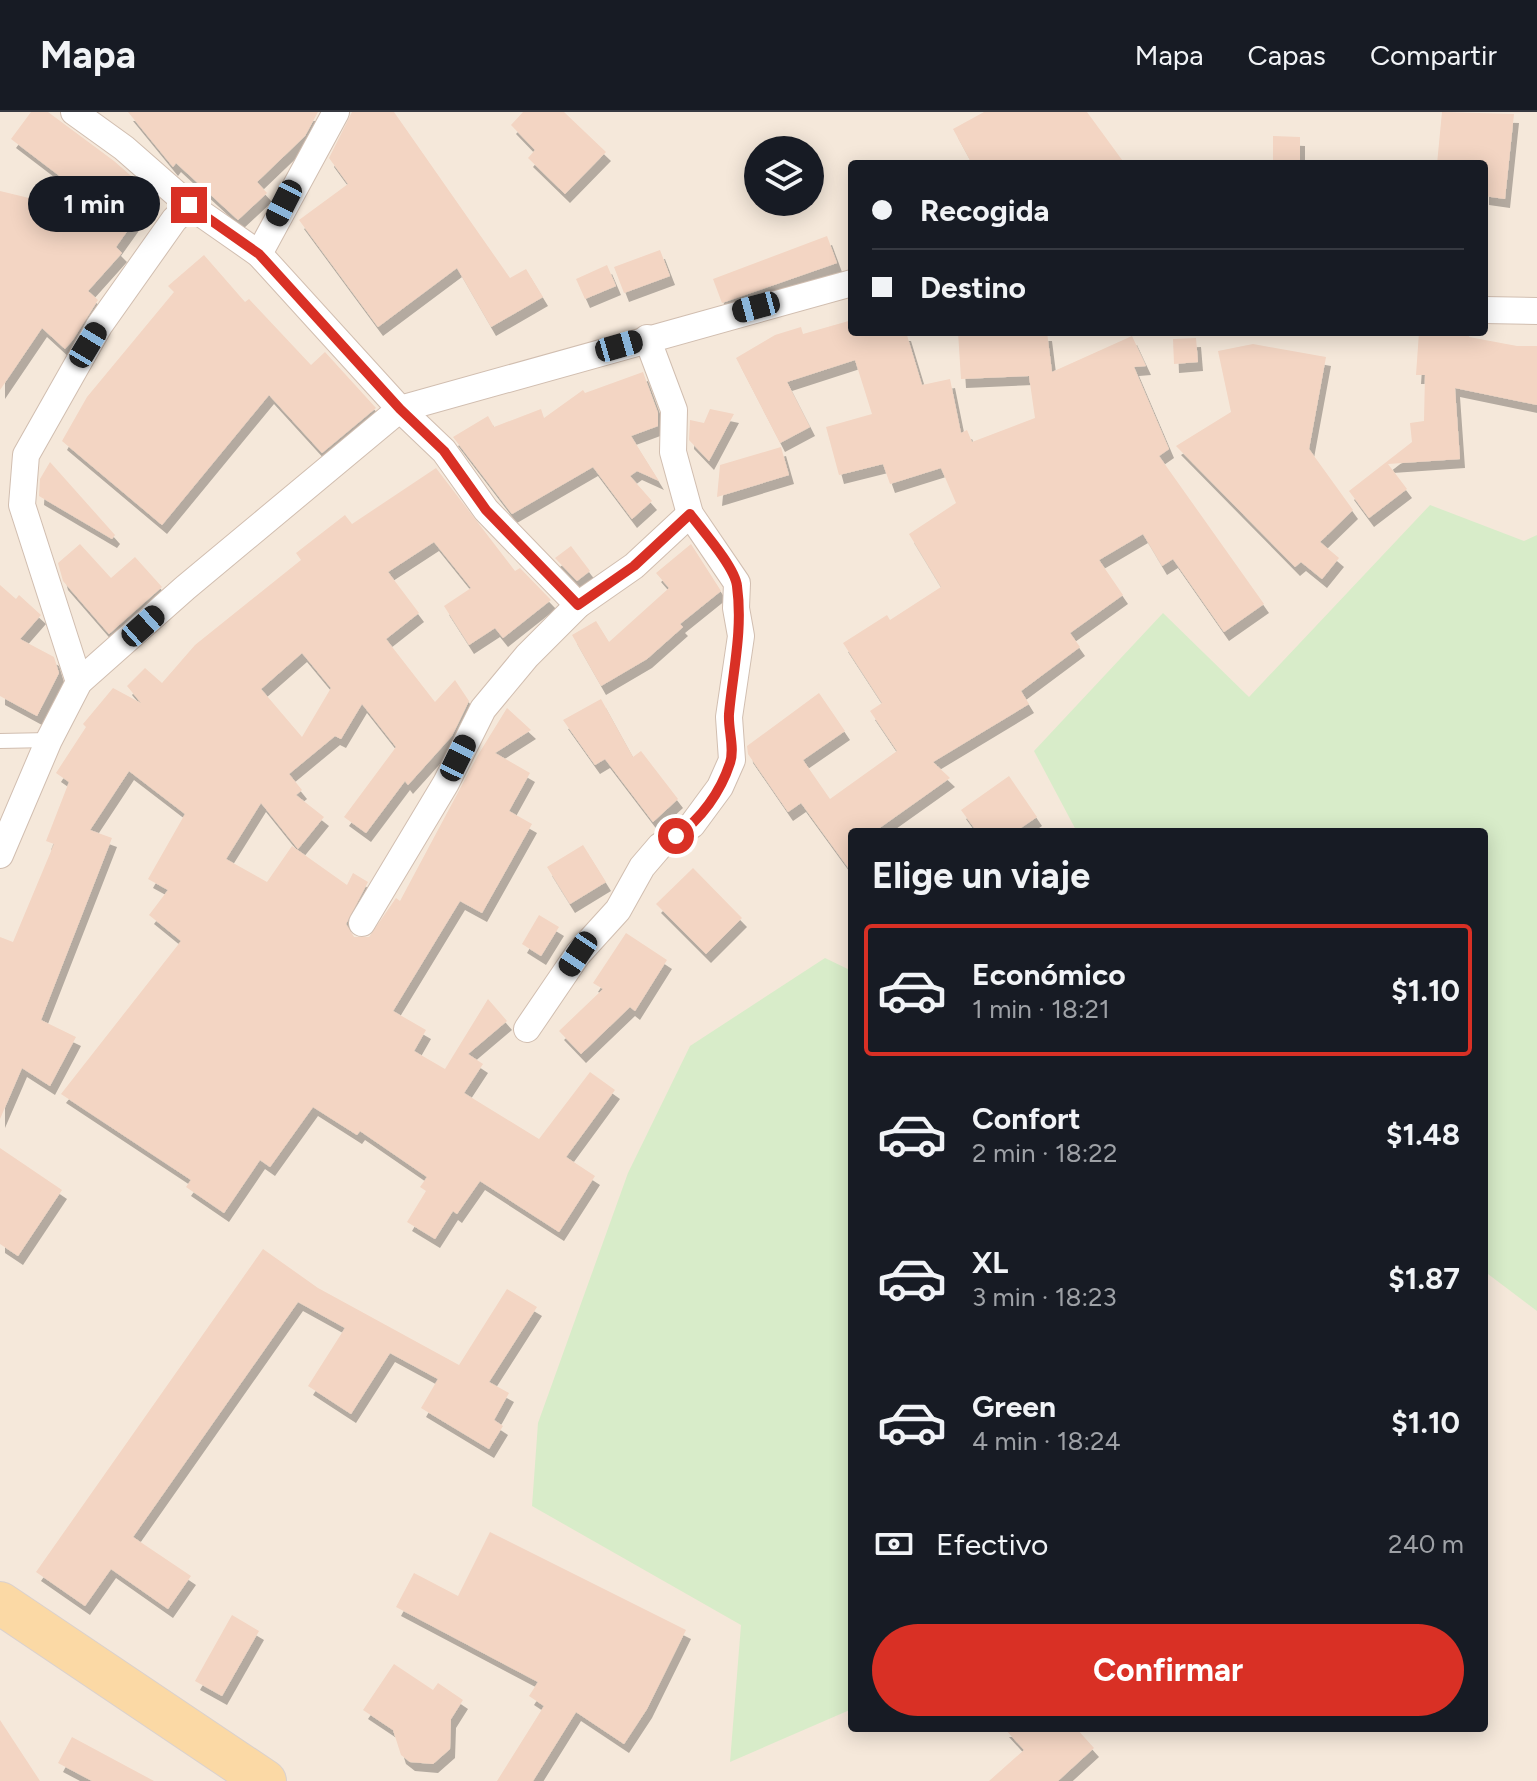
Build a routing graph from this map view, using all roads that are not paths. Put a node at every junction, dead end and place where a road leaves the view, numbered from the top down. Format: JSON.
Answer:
{"nodes":[{"id":1,"x":74,"y":112,"type":"edge"},
{"id":2,"x":336,"y":112,"type":"edge"},
{"id":3,"x":189,"y":205,"type":"junction"},
{"id":4,"x":259,"y":254,"type":"junction"},
{"id":5,"x":848,"y":284,"type":"edge"},
{"id":6,"x":1488,"y":310,"type":"edge"},
{"id":7,"x":1537,"y":311,"type":"edge"},
{"id":8,"x":647,"y":338,"type":"junction"},
{"id":9,"x":400,"y":409,"type":"junction"},
{"id":10,"x":690,"y":514,"type":"junction"},
{"id":11,"x":578,"y":605,"type":"junction"},
{"id":12,"x":79,"y":682,"type":"junction"},
{"id":13,"x":49,"y":740,"type":"junction"},
{"id":14,"x":0,"y":741,"type":"edge"},
{"id":15,"x":0,"y":855,"type":"edge"},
{"id":16,"x":362,"y":923,"type":"dead end"},
{"id":17,"x":527,"y":1029,"type":"dead end"},
{"id":18,"x":0,"y":1603,"type":"edge"},
{"id":19,"x":240,"y":1774,"type":"edge"}],
"edges":[{"from":1,"to":3,"type":"street"},
{"from":2,"to":4,"type":"street"},
{"from":3,"to":4,"type":"street"},
{"from":3,"to":12,"type":"street"},
{"from":4,"to":9,"type":"street"},
{"from":5,"to":8,"type":"street"},
{"from":6,"to":7,"type":"street"},
{"from":8,"to":9,"type":"street"},
{"from":8,"to":10,"type":"street"},
{"from":9,"to":11,"type":"street"},
{"from":9,"to":12,"type":"street"},
{"from":10,"to":11,"type":"street"},
{"from":10,"to":17,"type":"street"},
{"from":11,"to":16,"type":"street"},
{"from":12,"to":13,"type":"street"},
{"from":13,"to":14,"type":"lane"},
{"from":13,"to":15,"type":"street"},
{"from":18,"to":19,"type":"main road"}]}
